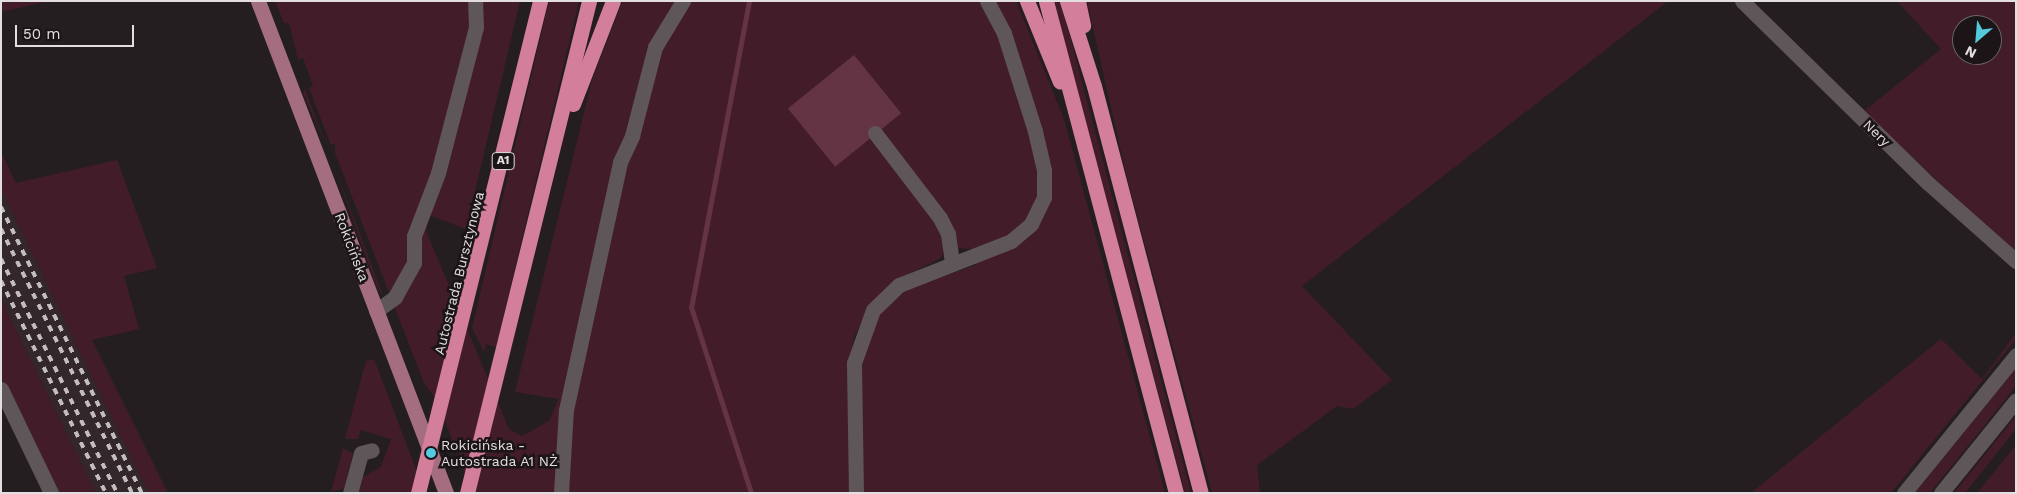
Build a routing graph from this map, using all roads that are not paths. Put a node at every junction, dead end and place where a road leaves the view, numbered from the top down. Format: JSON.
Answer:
{"nodes":[{"id":1,"x":258,"y":1,"type":"edge"},
{"id":2,"x":475,"y":1,"type":"edge"},
{"id":3,"x":540,"y":1,"type":"edge"},
{"id":4,"x":589,"y":1,"type":"edge"},
{"id":5,"x":613,"y":1,"type":"edge"},
{"id":6,"x":683,"y":1,"type":"edge"},
{"id":7,"x":987,"y":1,"type":"edge"},
{"id":8,"x":1027,"y":1,"type":"edge"},
{"id":9,"x":1046,"y":1,"type":"edge"},
{"id":10,"x":1067,"y":1,"type":"edge"},
{"id":11,"x":1078,"y":1,"type":"edge"},
{"id":12,"x":1742,"y":1,"type":"edge"},
{"id":13,"x":1094,"y":86,"type":"junction"},
{"id":14,"x":875,"y":133,"type":"dead end"},
{"id":15,"x":552,"y":161,"type":"junction"},
{"id":16,"x":1096,"y":198,"type":"junction"},
{"id":17,"x":2016,"y":261,"type":"edge"},
{"id":18,"x":952,"y":264,"type":"junction"},
{"id":19,"x":376,"y":311,"type":"junction"},
{"id":20,"x":2016,"y":355,"type":"edge"},
{"id":21,"x":1,"y":389,"type":"edge"},
{"id":22,"x":2016,"y":400,"type":"edge"},
{"id":23,"x":372,"y":450,"type":"dead end"},
{"id":24,"x":51,"y":493,"type":"edge"},
{"id":25,"x":350,"y":493,"type":"edge"},
{"id":26,"x":418,"y":493,"type":"edge"},
{"id":27,"x":446,"y":493,"type":"edge"},
{"id":28,"x":467,"y":493,"type":"edge"},
{"id":29,"x":561,"y":493,"type":"edge"},
{"id":30,"x":856,"y":493,"type":"edge"},
{"id":31,"x":1176,"y":493,"type":"edge"},
{"id":32,"x":1201,"y":493,"type":"edge"},
{"id":33,"x":1904,"y":493,"type":"edge"},
{"id":34,"x":1941,"y":493,"type":"edge"}],
"edges":[{"from":1,"to":19,"type":"main road","name":"Rokicińska"},
{"from":2,"to":19,"type":"street"},
{"from":3,"to":26,"type":"highway","name":"Autostrada Bursztynowa","number":"A1"},
{"from":4,"to":15,"type":"highway"},
{"from":5,"to":15,"type":"highway"},
{"from":6,"to":29,"type":"street"},
{"from":7,"to":18,"type":"street"},
{"from":8,"to":16,"type":"highway"},
{"from":9,"to":16,"type":"highway"},
{"from":10,"to":13,"type":"highway"},
{"from":11,"to":13,"type":"highway"},
{"from":12,"to":17,"type":"street","name":"Nery"},
{"from":13,"to":32,"type":"highway"},
{"from":14,"to":18,"type":"street"},
{"from":15,"to":28,"type":"highway"},
{"from":16,"to":31,"type":"highway"},
{"from":18,"to":30,"type":"street"},
{"from":19,"to":27,"type":"main road","name":"Rokicińska"},
{"from":20,"to":33,"type":"street"},
{"from":21,"to":24,"type":"street"},
{"from":22,"to":34,"type":"street"},
{"from":23,"to":25,"type":"street"}]}
